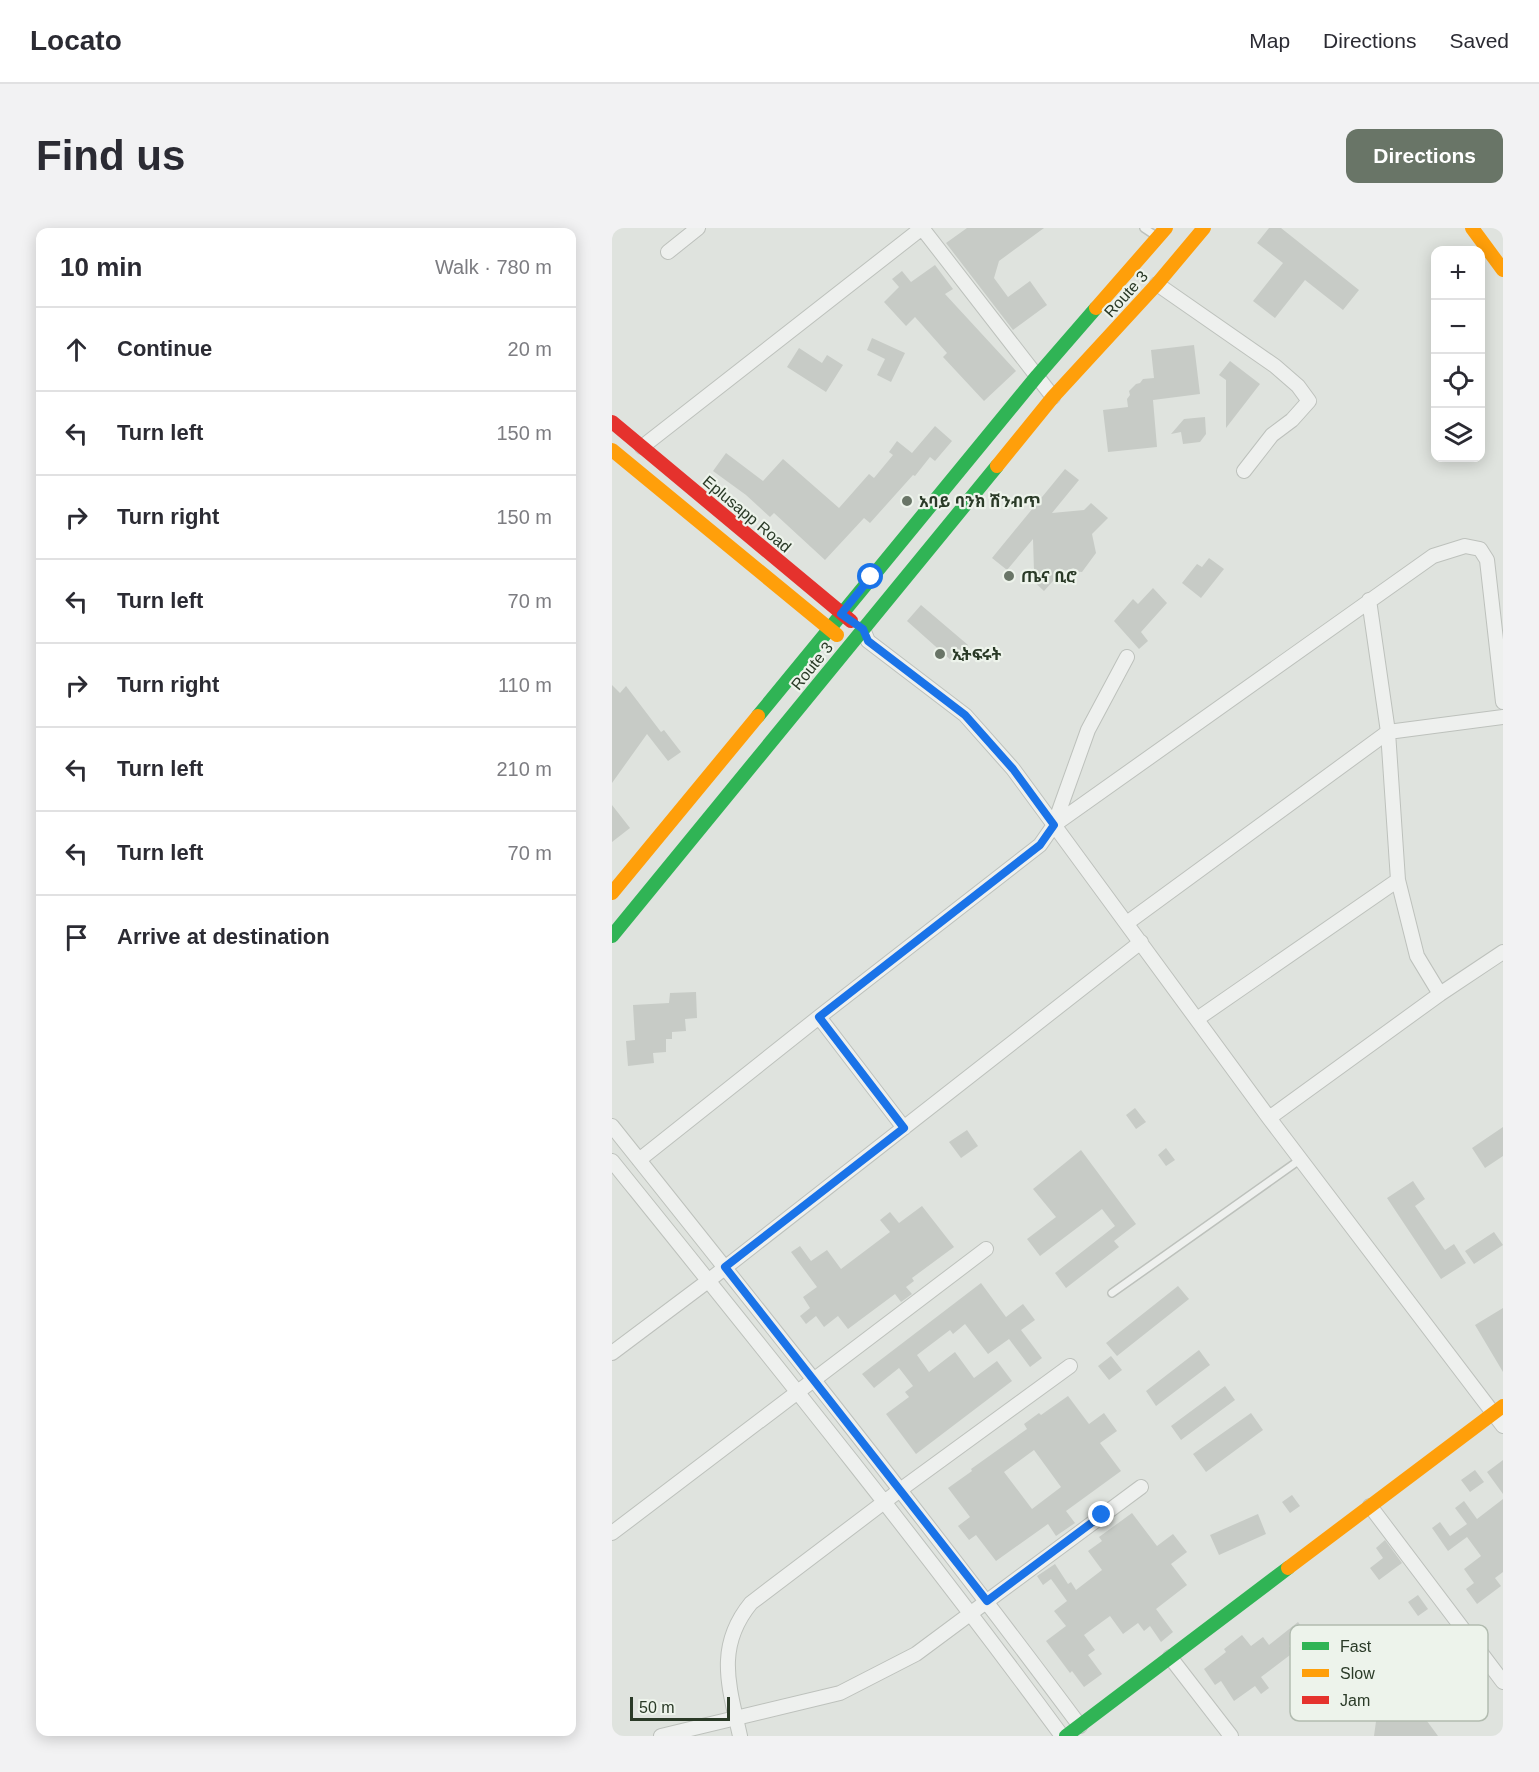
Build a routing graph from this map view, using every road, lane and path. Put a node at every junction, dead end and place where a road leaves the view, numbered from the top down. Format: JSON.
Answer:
{"nodes":[{"id":1,"x":698,"y":228,"type":"edge"},
{"id":2,"x":922,"y":228,"type":"edge"},
{"id":3,"x":1144,"y":228,"type":"edge"},
{"id":4,"x":1204,"y":228,"type":"edge"},
{"id":5,"x":1472,"y":228,"type":"edge"},
{"id":6,"x":1162,"y":233,"type":"edge"},
{"id":7,"x":668,"y":252,"type":"dead end"},
{"id":8,"x":1503,"y":270,"type":"edge"},
{"id":9,"x":1156,"y":284,"type":"junction"},
{"id":10,"x":1037,"y":376,"type":"junction"},
{"id":11,"x":1053,"y":398,"type":"junction"},
{"id":12,"x":612,"y":422,"type":"edge"},
{"id":13,"x":642,"y":447,"type":"junction"},
{"id":14,"x":612,"y":450,"type":"edge"},
{"id":15,"x":657,"y":460,"type":"junction"},
{"id":16,"x":1244,"y":471,"type":"dead end"},
{"id":17,"x":643,"y":476,"type":"junction"},
{"id":18,"x":1369,"y":600,"type":"junction"},
{"id":19,"x":841,"y":614,"type":"junction"},
{"id":20,"x":828,"y":629,"type":"junction"},
{"id":21,"x":866,"y":635,"type":"junction"},
{"id":22,"x":851,"y":644,"type":"junction"},
{"id":23,"x":1126,"y":657,"type":"dead end"},
{"id":24,"x":1503,"y":702,"type":"edge"},
{"id":25,"x":1503,"y":717,"type":"edge"},
{"id":26,"x":1388,"y":732,"type":"junction"},
{"id":27,"x":1054,"y":825,"type":"junction"},
{"id":28,"x":1398,"y":880,"type":"junction"},
{"id":29,"x":612,"y":893,"type":"edge"},
{"id":30,"x":1127,"y":923,"type":"junction"},
{"id":31,"x":612,"y":936,"type":"edge"},
{"id":32,"x":1141,"y":942,"type":"junction"},
{"id":33,"x":1503,"y":952,"type":"edge"},
{"id":34,"x":1440,"y":994,"type":"junction"},
{"id":35,"x":819,"y":1017,"type":"junction"},
{"id":36,"x":1197,"y":1019,"type":"junction"},
{"id":37,"x":1269,"y":1118,"type":"junction"},
{"id":38,"x":612,"y":1126,"type":"edge"},
{"id":39,"x":904,"y":1128,"type":"junction"},
{"id":40,"x":639,"y":1160,"type":"junction"},
{"id":41,"x":1301,"y":1160,"type":"junction"},
{"id":42,"x":612,"y":1161,"type":"edge"},
{"id":43,"x":986,"y":1249,"type":"dead end"},
{"id":44,"x":725,"y":1267,"type":"junction"},
{"id":45,"x":708,"y":1281,"type":"junction"},
{"id":46,"x":1112,"y":1293,"type":"dead end"},
{"id":47,"x":612,"y":1353,"type":"edge"},
{"id":48,"x":1070,"y":1366,"type":"dead end"},
{"id":49,"x":814,"y":1379,"type":"junction"},
{"id":50,"x":798,"y":1390,"type":"junction"},
{"id":51,"x":1498,"y":1410,"type":"edge"},
{"id":52,"x":1503,"y":1426,"type":"edge"},
{"id":53,"x":1141,"y":1487,"type":"dead end"},
{"id":54,"x":900,"y":1490,"type":"junction"},
{"id":55,"x":886,"y":1502,"type":"junction"},
{"id":56,"x":1370,"y":1506,"type":"junction"},
{"id":57,"x":612,"y":1533,"type":"edge"},
{"id":58,"x":987,"y":1601,"type":"junction"},
{"id":59,"x":972,"y":1613,"type":"junction"},
{"id":60,"x":1460,"y":1625,"type":"edge"},
{"id":61,"x":1170,"y":1657,"type":"junction"},
{"id":62,"x":1488,"y":1662,"type":"edge"},
{"id":63,"x":1503,"y":1682,"type":"edge"},
{"id":64,"x":736,"y":1717,"type":"junction"},
{"id":65,"x":1071,"y":1733,"type":"edge"},
{"id":66,"x":661,"y":1736,"type":"edge"},
{"id":67,"x":740,"y":1736,"type":"edge"},
{"id":68,"x":1231,"y":1736,"type":"edge"}],
"edges":[{"from":1,"to":7,"type":"street"},
{"from":2,"to":10,"type":"street"},
{"from":2,"to":13,"type":"street"},
{"from":3,"to":6,"type":"lane"},
{"from":4,"to":9,"type":"main road","name":"Route 3"},
{"from":5,"to":8,"type":"main road"},
{"from":6,"to":10,"type":"main road"},
{"from":9,"to":11,"type":"main road","name":"Route 3"},
{"from":9,"to":16,"type":"street"},
{"from":10,"to":11,"type":"street"},
{"from":10,"to":19,"type":"main road"},
{"from":11,"to":21,"type":"main road","name":"Route 3"},
{"from":12,"to":13,"type":"main road","name":"Eplusapp Road"},
{"from":13,"to":15,"type":"main road","name":"Eplusapp Road"},
{"from":14,"to":17,"type":"main road"},
{"from":15,"to":17,"type":"main road"},
{"from":15,"to":19,"type":"main road","name":"Eplusapp Road"},
{"from":17,"to":20,"type":"main road"},
{"from":18,"to":24,"type":"street"},
{"from":18,"to":26,"type":"street"},
{"from":18,"to":27,"type":"street"},
{"from":19,"to":20,"type":"main road"},
{"from":19,"to":21,"type":"main road","name":"Eplusapp Road"},
{"from":20,"to":22,"type":"main road"},
{"from":20,"to":29,"type":"main road"},
{"from":21,"to":22,"type":"main road","name":"Route 3"},
{"from":21,"to":27,"type":"street"},
{"from":22,"to":31,"type":"main road","name":"Route 3"},
{"from":23,"to":27,"type":"street"},
{"from":25,"to":26,"type":"street"},
{"from":26,"to":28,"type":"street"},
{"from":26,"to":30,"type":"street"},
{"from":27,"to":30,"type":"street"},
{"from":27,"to":35,"type":"street"},
{"from":28,"to":34,"type":"street"},
{"from":28,"to":36,"type":"street"},
{"from":30,"to":32,"type":"street"},
{"from":32,"to":36,"type":"street"},
{"from":32,"to":39,"type":"street"},
{"from":33,"to":34,"type":"street"},
{"from":34,"to":37,"type":"street"},
{"from":35,"to":39,"type":"street"},
{"from":35,"to":40,"type":"street"},
{"from":36,"to":37,"type":"street"},
{"from":37,"to":41,"type":"street"},
{"from":38,"to":40,"type":"street"},
{"from":39,"to":44,"type":"street"},
{"from":40,"to":44,"type":"street"},
{"from":41,"to":46,"type":"lane"},
{"from":41,"to":51,"type":"street"},
{"from":42,"to":45,"type":"street"},
{"from":43,"to":49,"type":"street"},
{"from":44,"to":45,"type":"street"},
{"from":44,"to":49,"type":"street"},
{"from":45,"to":47,"type":"street"},
{"from":45,"to":50,"type":"street"},
{"from":48,"to":54,"type":"street"},
{"from":49,"to":50,"type":"street"},
{"from":49,"to":54,"type":"street"},
{"from":50,"to":55,"type":"street"},
{"from":50,"to":57,"type":"street"},
{"from":51,"to":52,"type":"street"},
{"from":51,"to":56,"type":"main road"},
{"from":53,"to":58,"type":"street"},
{"from":54,"to":55,"type":"street"},
{"from":54,"to":58,"type":"street"},
{"from":55,"to":59,"type":"street"},
{"from":55,"to":64,"type":"street"},
{"from":56,"to":60,"type":"street"},
{"from":56,"to":61,"type":"main road"},
{"from":58,"to":59,"type":"street"},
{"from":58,"to":65,"type":"street"},
{"from":59,"to":64,"type":"street"},
{"from":59,"to":65,"type":"street"},
{"from":61,"to":65,"type":"main road"},
{"from":61,"to":68,"type":"street"},
{"from":62,"to":63,"type":"street"},
{"from":64,"to":66,"type":"street"},
{"from":64,"to":67,"type":"street"}]}
